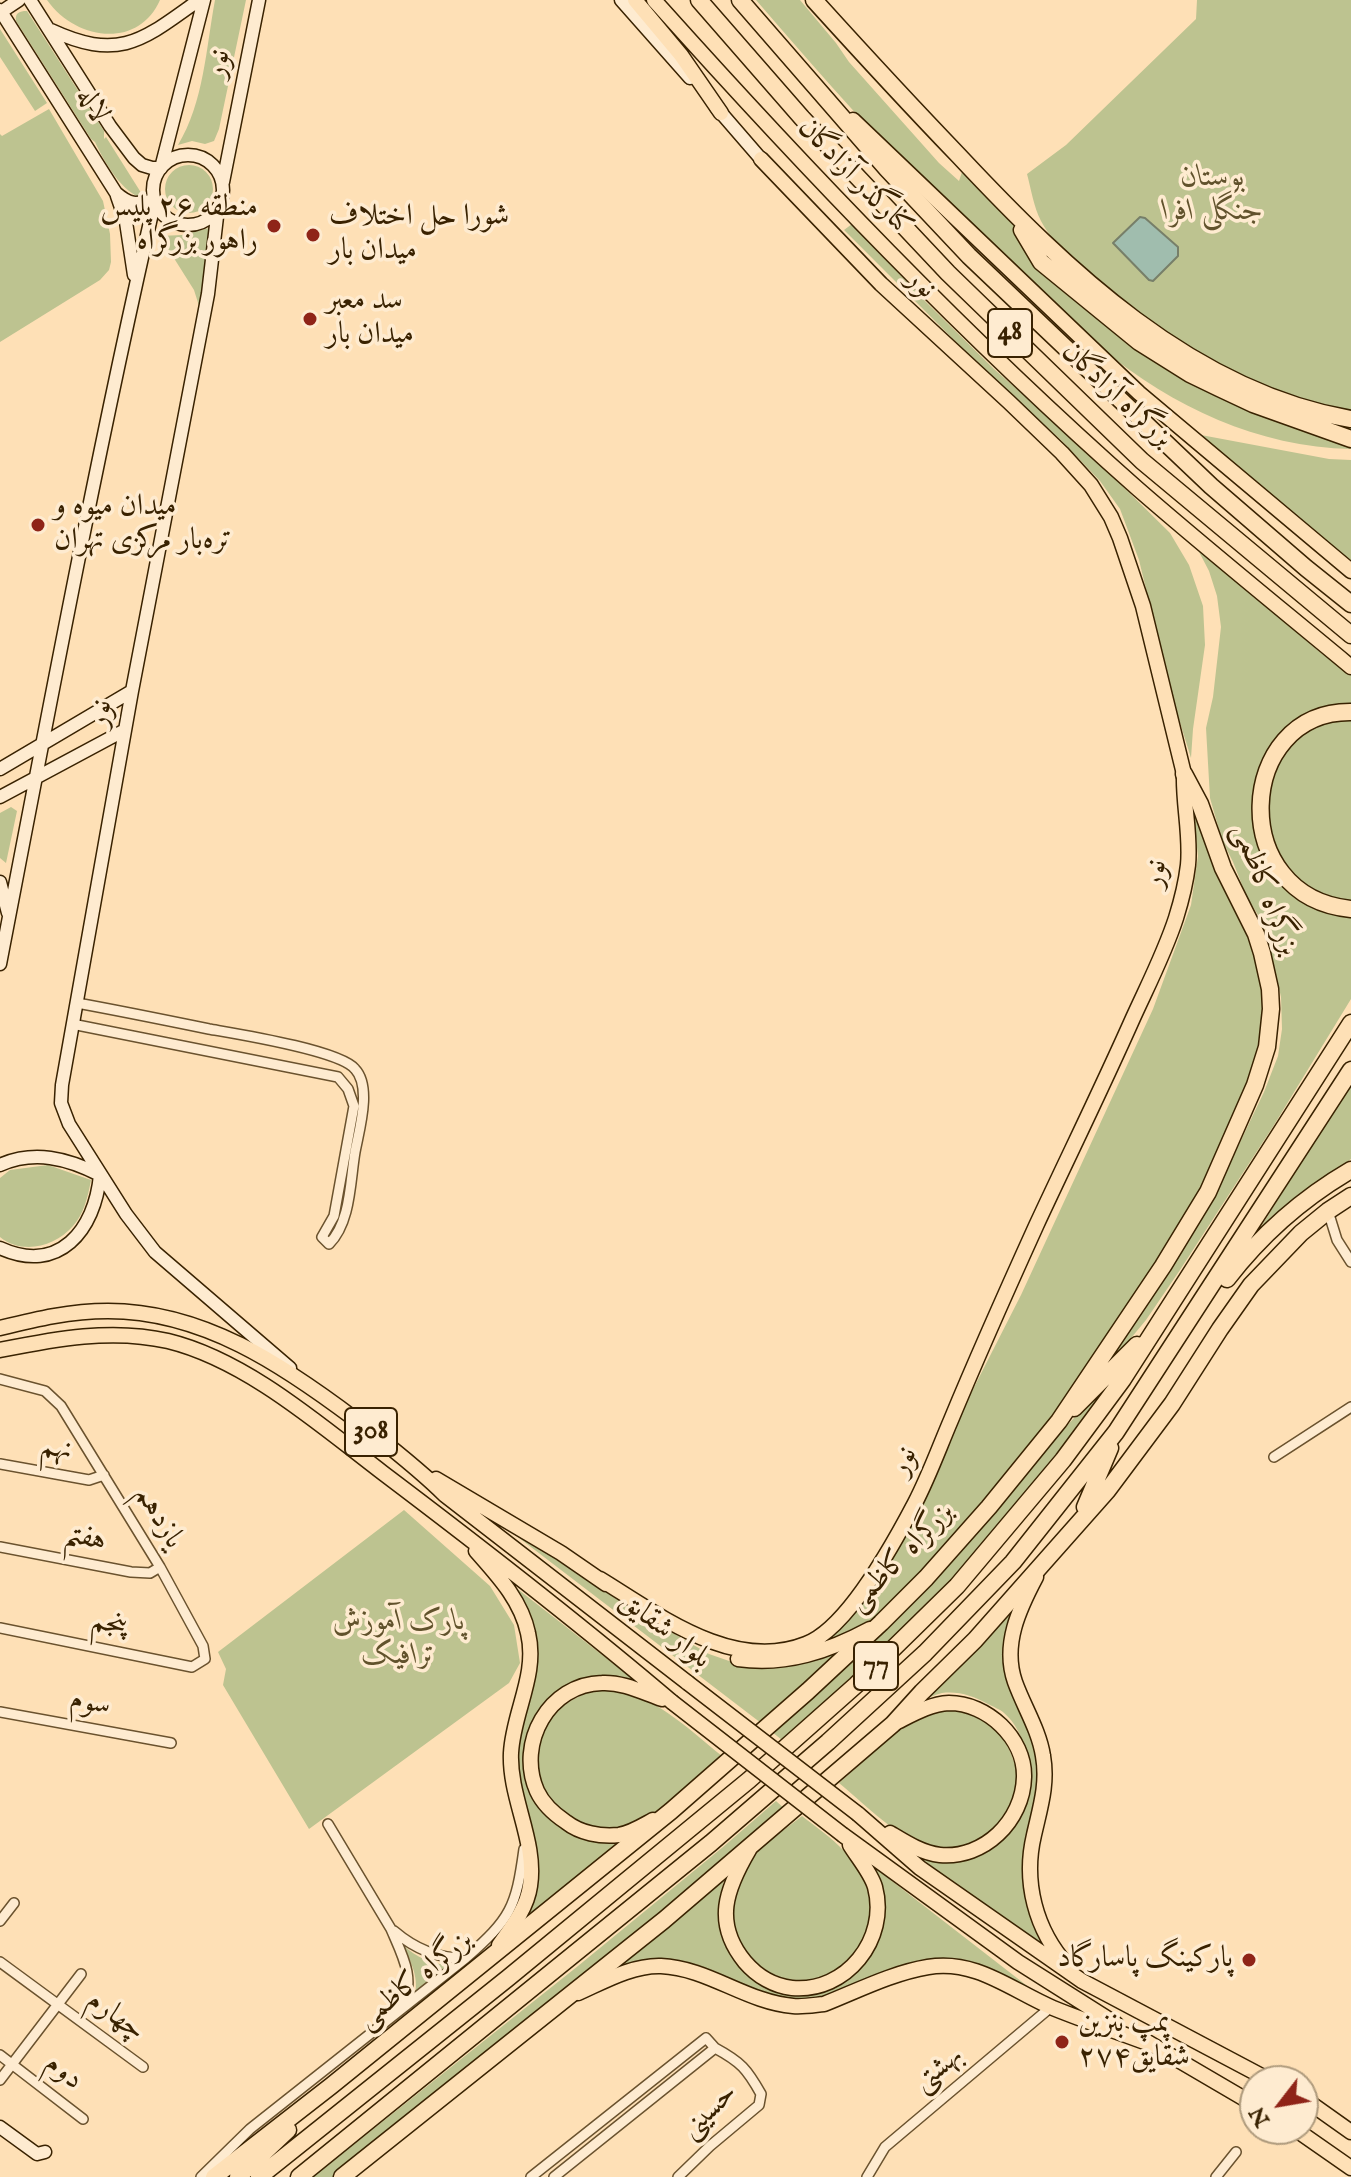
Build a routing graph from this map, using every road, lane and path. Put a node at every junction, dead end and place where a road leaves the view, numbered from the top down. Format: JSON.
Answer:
{"nodes":[{"id":1,"x":19,"y":0,"type":"edge"},
{"id":2,"x":30,"y":0,"type":"edge"},
{"id":3,"x":202,"y":0,"type":"edge"},
{"id":4,"x":259,"y":0,"type":"edge"},
{"id":5,"x":621,"y":0,"type":"edge"},
{"id":6,"x":635,"y":0,"type":"edge"},
{"id":7,"x":654,"y":0,"type":"edge"},
{"id":8,"x":699,"y":0,"type":"edge"},
{"id":9,"x":740,"y":0,"type":"edge"},
{"id":10,"x":814,"y":0,"type":"edge"},
{"id":11,"x":0,"y":11,"type":"edge"},
{"id":12,"x":51,"y":30,"type":"junction"},
{"id":13,"x":796,"y":67,"type":"junction"},
{"id":14,"x":721,"y":113,"type":"junction"},
{"id":15,"x":761,"y":159,"type":"joint"},
{"id":16,"x":161,"y":168,"type":"junction"},
{"id":17,"x":223,"y":185,"type":"junction"},
{"id":18,"x":116,"y":193,"type":"junction"},
{"id":19,"x":155,"y":200,"type":"junction"},
{"id":20,"x":218,"y":208,"type":"junction"},
{"id":21,"x":1008,"y":208,"type":"junction"},
{"id":22,"x":136,"y":284,"type":"junction"},
{"id":23,"x":1351,"y":419,"type":"edge"},
{"id":24,"x":1351,"y":439,"type":"edge"},
{"id":25,"x":1351,"y":571,"type":"edge"},
{"id":26,"x":1351,"y":604,"type":"edge"},
{"id":27,"x":1351,"y":635,"type":"edge"},
{"id":28,"x":1351,"y":667,"type":"edge"},
{"id":29,"x":132,"y":691,"type":"junction"},
{"id":30,"x":1351,"y":712,"type":"edge"},
{"id":31,"x":125,"y":730,"type":"junction"},
{"id":32,"x":43,"y":743,"type":"junction"},
{"id":33,"x":0,"y":769,"type":"edge"},
{"id":34,"x":1184,"y":774,"type":"junction"},
{"id":35,"x":36,"y":777,"type":"junction"},
{"id":36,"x":0,"y":797,"type":"edge"},
{"id":37,"x":0,"y":882,"type":"edge"},
{"id":38,"x":1351,"y":909,"type":"edge"},
{"id":39,"x":9,"y":916,"type":"junction"},
{"id":40,"x":0,"y":964,"type":"edge"},
{"id":41,"x":77,"y":1003,"type":"junction"},
{"id":42,"x":1351,"y":1023,"type":"edge"},
{"id":43,"x":72,"y":1024,"type":"junction"},
{"id":44,"x":1351,"y":1070,"type":"edge"},
{"id":45,"x":0,"y":1165,"type":"edge"},
{"id":46,"x":1351,"y":1170,"type":"edge"},
{"id":47,"x":100,"y":1175,"type":"junction"},
{"id":48,"x":1351,"y":1196,"type":"edge"},
{"id":49,"x":1328,"y":1211,"type":"junction"},
{"id":50,"x":0,"y":1248,"type":"edge"},
{"id":51,"x":1351,"y":1262,"type":"edge"},
{"id":52,"x":1163,"y":1319,"type":"junction"},
{"id":53,"x":0,"y":1328,"type":"edge"},
{"id":54,"x":1178,"y":1339,"type":"junction"},
{"id":55,"x":0,"y":1352,"type":"edge"},
{"id":56,"x":0,"y":1379,"type":"edge"},
{"id":57,"x":308,"y":1383,"type":"junction"},
{"id":58,"x":1351,"y":1407,"type":"edge"},
{"id":59,"x":1059,"y":1421,"type":"junction"},
{"id":60,"x":1116,"y":1432,"type":"junction"},
{"id":61,"x":1274,"y":1457,"type":"dead end"},
{"id":62,"x":0,"y":1464,"type":"edge"},
{"id":63,"x":420,"y":1470,"type":"junction"},
{"id":64,"x":104,"y":1475,"type":"junction"},
{"id":65,"x":1077,"y":1523,"type":"junction"},
{"id":66,"x":452,"y":1524,"type":"junction"},
{"id":67,"x":0,"y":1547,"type":"edge"},
{"id":68,"x":1045,"y":1560,"type":"junction"},
{"id":69,"x":160,"y":1567,"type":"junction"},
{"id":70,"x":600,"y":1579,"type":"junction"},
{"id":71,"x":881,"y":1623,"type":"junction"},
{"id":72,"x":0,"y":1628,"type":"edge"},
{"id":73,"x":205,"y":1659,"type":"joint"},
{"id":74,"x":672,"y":1702,"type":"junction"},
{"id":75,"x":0,"y":1712,"type":"edge"},
{"id":76,"x":893,"y":1724,"type":"junction"},
{"id":77,"x":171,"y":1743,"type":"dead end"},
{"id":78,"x":822,"y":1786,"type":"junction"},
{"id":79,"x":671,"y":1811,"type":"junction"},
{"id":80,"x":858,"y":1814,"type":"junction"},
{"id":81,"x":328,"y":1824,"type":"dead end"},
{"id":82,"x":843,"y":1835,"type":"junction"},
{"id":83,"x":526,"y":1838,"type":"junction"},
{"id":84,"x":750,"y":1848,"type":"junction"},
{"id":85,"x":14,"y":1903,"type":"dead end"},
{"id":86,"x":0,"y":1921,"type":"edge"},
{"id":87,"x":391,"y":1929,"type":"junction"},
{"id":88,"x":494,"y":1954,"type":"junction"},
{"id":89,"x":466,"y":1958,"type":"junction"},
{"id":90,"x":0,"y":1962,"type":"edge"},
{"id":91,"x":81,"y":1974,"type":"dead end"},
{"id":92,"x":1082,"y":1981,"type":"junction"},
{"id":93,"x":566,"y":1998,"type":"junction"},
{"id":94,"x":58,"y":2006,"type":"junction"},
{"id":95,"x":1051,"y":2007,"type":"junction"},
{"id":96,"x":402,"y":2008,"type":"junction"},
{"id":97,"x":1150,"y":2044,"type":"junction"},
{"id":98,"x":715,"y":2048,"type":"junction"},
{"id":99,"x":0,"y":2055,"type":"edge"},
{"id":100,"x":12,"y":2064,"type":"junction"},
{"id":101,"x":1241,"y":2065,"type":"edge"},
{"id":102,"x":143,"y":2067,"type":"dead end"},
{"id":103,"x":0,"y":2080,"type":"edge"},
{"id":104,"x":331,"y":2086,"type":"junction"},
{"id":105,"x":1239,"y":2096,"type":"edge"},
{"id":106,"x":1319,"y":2109,"type":"edge"},
{"id":107,"x":83,"y":2119,"type":"dead end"},
{"id":108,"x":0,"y":2127,"type":"edge"},
{"id":109,"x":1351,"y":2132,"type":"edge"},
{"id":110,"x":1318,"y":2145,"type":"edge"},
{"id":111,"x":45,"y":2152,"type":"dead end"},
{"id":112,"x":1236,"y":2152,"type":"dead end"},
{"id":113,"x":1351,"y":2168,"type":"edge"},
{"id":114,"x":350,"y":2174,"type":"edge"},
{"id":115,"x":201,"y":2177,"type":"edge"},
{"id":116,"x":214,"y":2177,"type":"edge"},
{"id":117,"x":238,"y":2177,"type":"edge"},
{"id":118,"x":259,"y":2177,"type":"edge"},
{"id":119,"x":299,"y":2177,"type":"edge"},
{"id":120,"x":531,"y":2177,"type":"edge"},
{"id":121,"x":554,"y":2177,"type":"edge"},
{"id":122,"x":678,"y":2177,"type":"edge"},
{"id":123,"x":867,"y":2177,"type":"edge"},
{"id":124,"x":1216,"y":2177,"type":"edge"}],
"edges":[{"from":1,"to":11,"type":"main road"},
{"from":2,"to":12,"type":"main road","name":"لاله"},
{"from":3,"to":12,"type":"main road"},
{"from":3,"to":16,"type":"main road","name":"نور"},
{"from":4,"to":17,"type":"main road","name":"نور"},
{"from":5,"to":14,"type":"main road","name":"نور"},
{"from":6,"to":14,"type":"main road"},
{"from":7,"to":28,"type":"main road","name":"کنارگذر آزادگان"},
{"from":8,"to":27,"type":"highway","name":"بزرگراه آزادگان","number":"48"},
{"from":9,"to":13,"type":"highway","name":"بزرگراه آزادگان","number":"48"},
{"from":10,"to":21,"type":"highway"},
{"from":11,"to":18,"type":"main road","name":"لاله"},
{"from":12,"to":16,"type":"main road","name":"لاله"},
{"from":13,"to":25,"type":"main road","name":"کنارگذر آزادگان"},
{"from":13,"to":26,"type":"highway","name":"بزرگراه آزادگان","number":"48"},
{"from":14,"to":15,"type":"main road","name":"نور"},
{"from":15,"to":34,"type":"main road","name":"نور"},
{"from":16,"to":17,"type":"main road"},
{"from":16,"to":19,"type":"main road"},
{"from":17,"to":20,"type":"main road"},
{"from":18,"to":19,"type":"main road"},
{"from":18,"to":22,"type":"main road","name":"لاله"},
{"from":19,"to":20,"type":"main road"},
{"from":19,"to":22,"type":"main road","name":"نور"},
{"from":20,"to":29,"type":"main road","name":"نور"},
{"from":21,"to":23,"type":"highway"},
{"from":21,"to":24,"type":"highway"},
{"from":22,"to":32,"type":"main road","name":"نور"},
{"from":29,"to":31,"type":"main road","name":"نور"},
{"from":29,"to":32,"type":"main road"},
{"from":30,"to":38,"type":"highway"},
{"from":31,"to":35,"type":"main road"},
{"from":31,"to":41,"type":"main road","name":"نور"},
{"from":32,"to":33,"type":"main road"},
{"from":32,"to":35,"type":"main road","name":"نور"},
{"from":34,"to":59,"type":"highway","name":"بزرگراه کاظمی"},
{"from":34,"to":70,"type":"main road","name":"نور"},
{"from":35,"to":36,"type":"main road"},
{"from":35,"to":39,"type":"main road","name":"نور"},
{"from":37,"to":39,"type":"main road"},
{"from":39,"to":40,"type":"main road","name":"نور"},
{"from":41,"to":43,"type":"main road","name":"نور"},
{"from":41,"to":43,"type":"street"},
{"from":42,"to":52,"type":"highway","name":"بزرگراه کاظمی","number":"77"},
{"from":43,"to":47,"type":"main road","name":"نور"},
{"from":44,"to":54,"type":"highway","number":"77"},
{"from":45,"to":47,"type":"main road"},
{"from":46,"to":54,"type":"highway"},
{"from":47,"to":50,"type":"main road"},
{"from":47,"to":57,"type":"main road","name":"نور"},
{"from":48,"to":49,"type":"highway"},
{"from":49,"to":51,"type":"street"},
{"from":49,"to":65,"type":"highway"},
{"from":52,"to":59,"type":"highway"},
{"from":52,"to":118,"type":"highway","name":"بزرگراه کاظمی","number":"77"},
{"from":53,"to":57,"type":"main road","name":"بلوار شقایق","number":"308"},
{"from":54,"to":60,"type":"highway","number":"77"},
{"from":55,"to":66,"type":"main road","name":"بلوار شقایق","number":"308"},
{"from":56,"to":64,"type":"street","name":"یازدهم"},
{"from":57,"to":63,"type":"main road","name":"بلوار شقایق","number":"308"},
{"from":58,"to":61,"type":"street"},
{"from":59,"to":71,"type":"highway","name":"بزرگراه کاظمی"},
{"from":60,"to":65,"type":"highway"},
{"from":60,"to":119,"type":"highway","number":"77"},
{"from":62,"to":64,"type":"street","name":"نهم"},
{"from":63,"to":70,"type":"main road"},
{"from":63,"to":78,"type":"main road","name":"بلوار شقایق","number":"308","bridge":true},
{"from":64,"to":69,"type":"street","name":"یازدهم"},
{"from":65,"to":68,"type":"highway"},
{"from":66,"to":74,"type":"main road","name":"بلوار شقایق","number":"308"},
{"from":66,"to":83,"type":"main road"},
{"from":67,"to":69,"type":"street","name":"هفتم"},
{"from":68,"to":76,"type":"highway"},
{"from":68,"to":92,"type":"main road"},
{"from":69,"to":73,"type":"street","name":"یازدهم"},
{"from":70,"to":71,"type":"main road"},
{"from":71,"to":79,"type":"highway","name":"بزرگراه کاظمی"},
{"from":72,"to":73,"type":"street","name":"پنجم"},
{"from":74,"to":79,"type":"main road"},
{"from":74,"to":82,"type":"main road","name":"بلوار شقایق","number":"308","bridge":true},
{"from":75,"to":77,"type":"street","name":"سوم"},
{"from":76,"to":78,"type":"highway"},
{"from":76,"to":80,"type":"main road"},
{"from":78,"to":80,"type":"main road","name":"بلوار شقایق","number":"308","bridge":true},
{"from":78,"to":84,"type":"highway"},
{"from":79,"to":88,"type":"highway","name":"بزرگراه کاظمی"},
{"from":80,"to":92,"type":"main road","name":"بلوار شقایق","number":"308"},
{"from":81,"to":87,"type":"street"},
{"from":82,"to":84,"type":"main road"},
{"from":82,"to":97,"type":"main road","name":"بلوار شقایق","number":"308"},
{"from":83,"to":88,"type":"main road"},
{"from":83,"to":89,"type":"street"},
{"from":84,"to":93,"type":"highway"},
{"from":85,"to":86,"type":"street"},
{"from":87,"to":89,"type":"street"},
{"from":87,"to":96,"type":"street"},
{"from":88,"to":104,"type":"highway","name":"بزرگراه کاظمی"},
{"from":89,"to":96,"type":"street"},
{"from":90,"to":94,"type":"street"},
{"from":91,"to":94,"type":"street"},
{"from":92,"to":101,"type":"main road","name":"بلوار شقایق","number":"308"},
{"from":93,"to":95,"type":"main road"},
{"from":93,"to":114,"type":"highway"},
{"from":94,"to":100,"type":"street"},
{"from":94,"to":102,"type":"street","name":"چهارم"},
{"from":95,"to":97,"type":"main road"},
{"from":95,"to":123,"type":"street","name":"بهشتی"},
{"from":96,"to":115,"type":"street"},
{"from":97,"to":105,"type":"main road","name":"بلوار شقایق","number":"308"},
{"from":98,"to":120,"type":"street"},
{"from":98,"to":121,"type":"street"},
{"from":98,"to":122,"type":"street","name":"حسینی"},
{"from":99,"to":100,"type":"street","name":"دوم"},
{"from":100,"to":103,"type":"street"},
{"from":100,"to":107,"type":"street","name":"دوم"},
{"from":104,"to":116,"type":"highway","name":"بزرگراه کاظمی"},
{"from":104,"to":117,"type":"highway"},
{"from":106,"to":109,"type":"main road"},
{"from":108,"to":111,"type":"main road"},
{"from":110,"to":113,"type":"main road"},
{"from":112,"to":124,"type":"street"}]}
